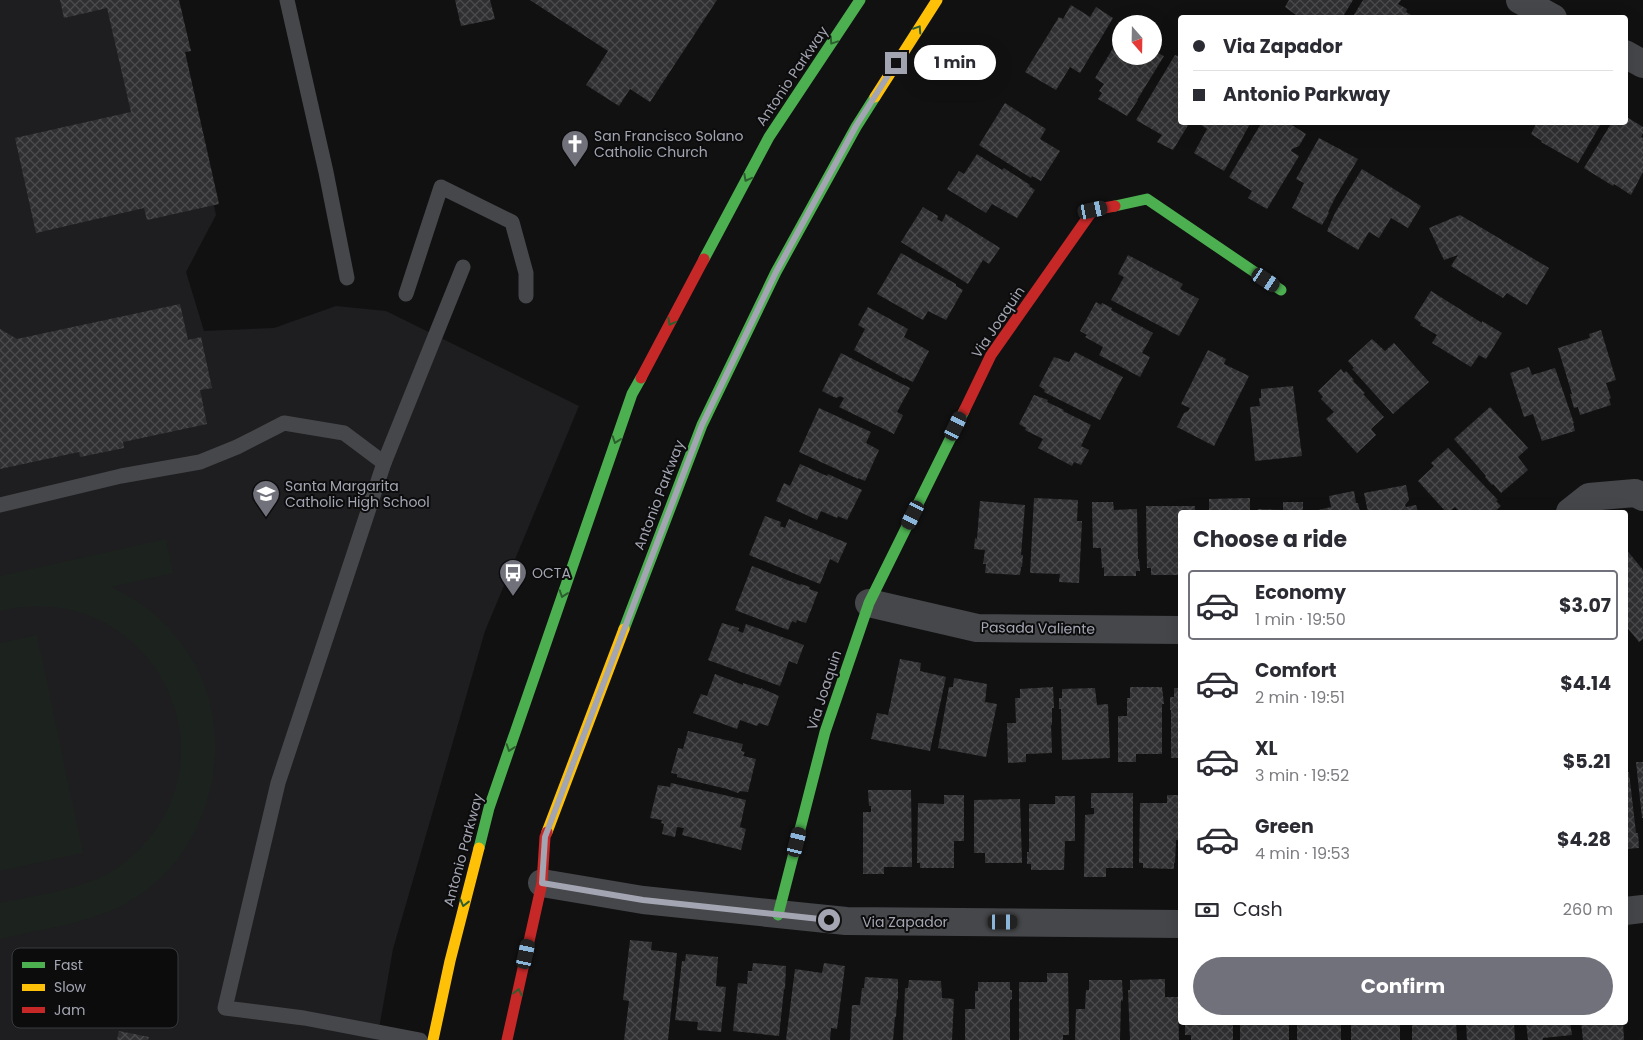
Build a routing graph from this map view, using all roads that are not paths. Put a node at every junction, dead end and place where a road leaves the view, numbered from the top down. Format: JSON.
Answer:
{"nodes":[{"id":1,"x":286,"y":0,"type":"edge"},
{"id":2,"x":860,"y":0,"type":"edge"},
{"id":3,"x":937,"y":0,"type":"edge"},
{"id":4,"x":1520,"y":0,"type":"edge"},
{"id":5,"x":1548,"y":15,"type":"edge"},
{"id":6,"x":1628,"y":56,"type":"edge"},
{"id":7,"x":1643,"y":64,"type":"edge"},
{"id":8,"x":463,"y":267,"type":"dead end"},
{"id":9,"x":347,"y":278,"type":"dead end"},
{"id":10,"x":1281,"y":290,"type":"dead end"},
{"id":11,"x":406,"y":294,"type":"dead end"},
{"id":12,"x":526,"y":296,"type":"dead end"},
{"id":13,"x":384,"y":462,"type":"junction"},
{"id":14,"x":1643,"y":497,"type":"edge"},
{"id":15,"x":0,"y":505,"type":"edge"},
{"id":16,"x":1573,"y":510,"type":"edge"},
{"id":17,"x":869,"y":604,"type":"junction"},
{"id":18,"x":1178,"y":630,"type":"edge"},
{"id":19,"x":542,"y":883,"type":"junction"},
{"id":20,"x":1643,"y":909,"type":"edge"},
{"id":21,"x":1628,"y":911,"type":"edge"},
{"id":22,"x":778,"y":915,"type":"junction"},
{"id":23,"x":1178,"y":924,"type":"edge"},
{"id":24,"x":420,"y":1040,"type":"edge"},
{"id":25,"x":433,"y":1040,"type":"edge"},
{"id":26,"x":507,"y":1040,"type":"edge"}],
"edges":[{"from":1,"to":9,"type":"lane"},
{"from":2,"to":25,"type":"main road","name":"Antonio Parkway","one_way":true},
{"from":19,"to":3,"type":"main road","name":"Antonio Parkway","one_way":true},
{"from":4,"to":5,"type":"street"},
{"from":6,"to":7,"type":"street"},
{"from":8,"to":13,"type":"lane"},
{"from":10,"to":17,"type":"main road","name":"Via Joaquin"},
{"from":11,"to":12,"type":"lane"},
{"from":13,"to":15,"type":"lane"},
{"from":13,"to":24,"type":"lane"},
{"from":14,"to":16,"type":"street"},
{"from":17,"to":18,"type":"street","name":"Pasada Valiente"},
{"from":17,"to":22,"type":"main road","name":"Via Joaquin"},
{"from":19,"to":22,"type":"street","name":"Via Zapador"},
{"from":26,"to":19,"type":"main road","name":"Antonio Parkway","one_way":true},
{"from":20,"to":21,"type":"street"},
{"from":22,"to":23,"type":"street","name":"Via Zapador"}]}
